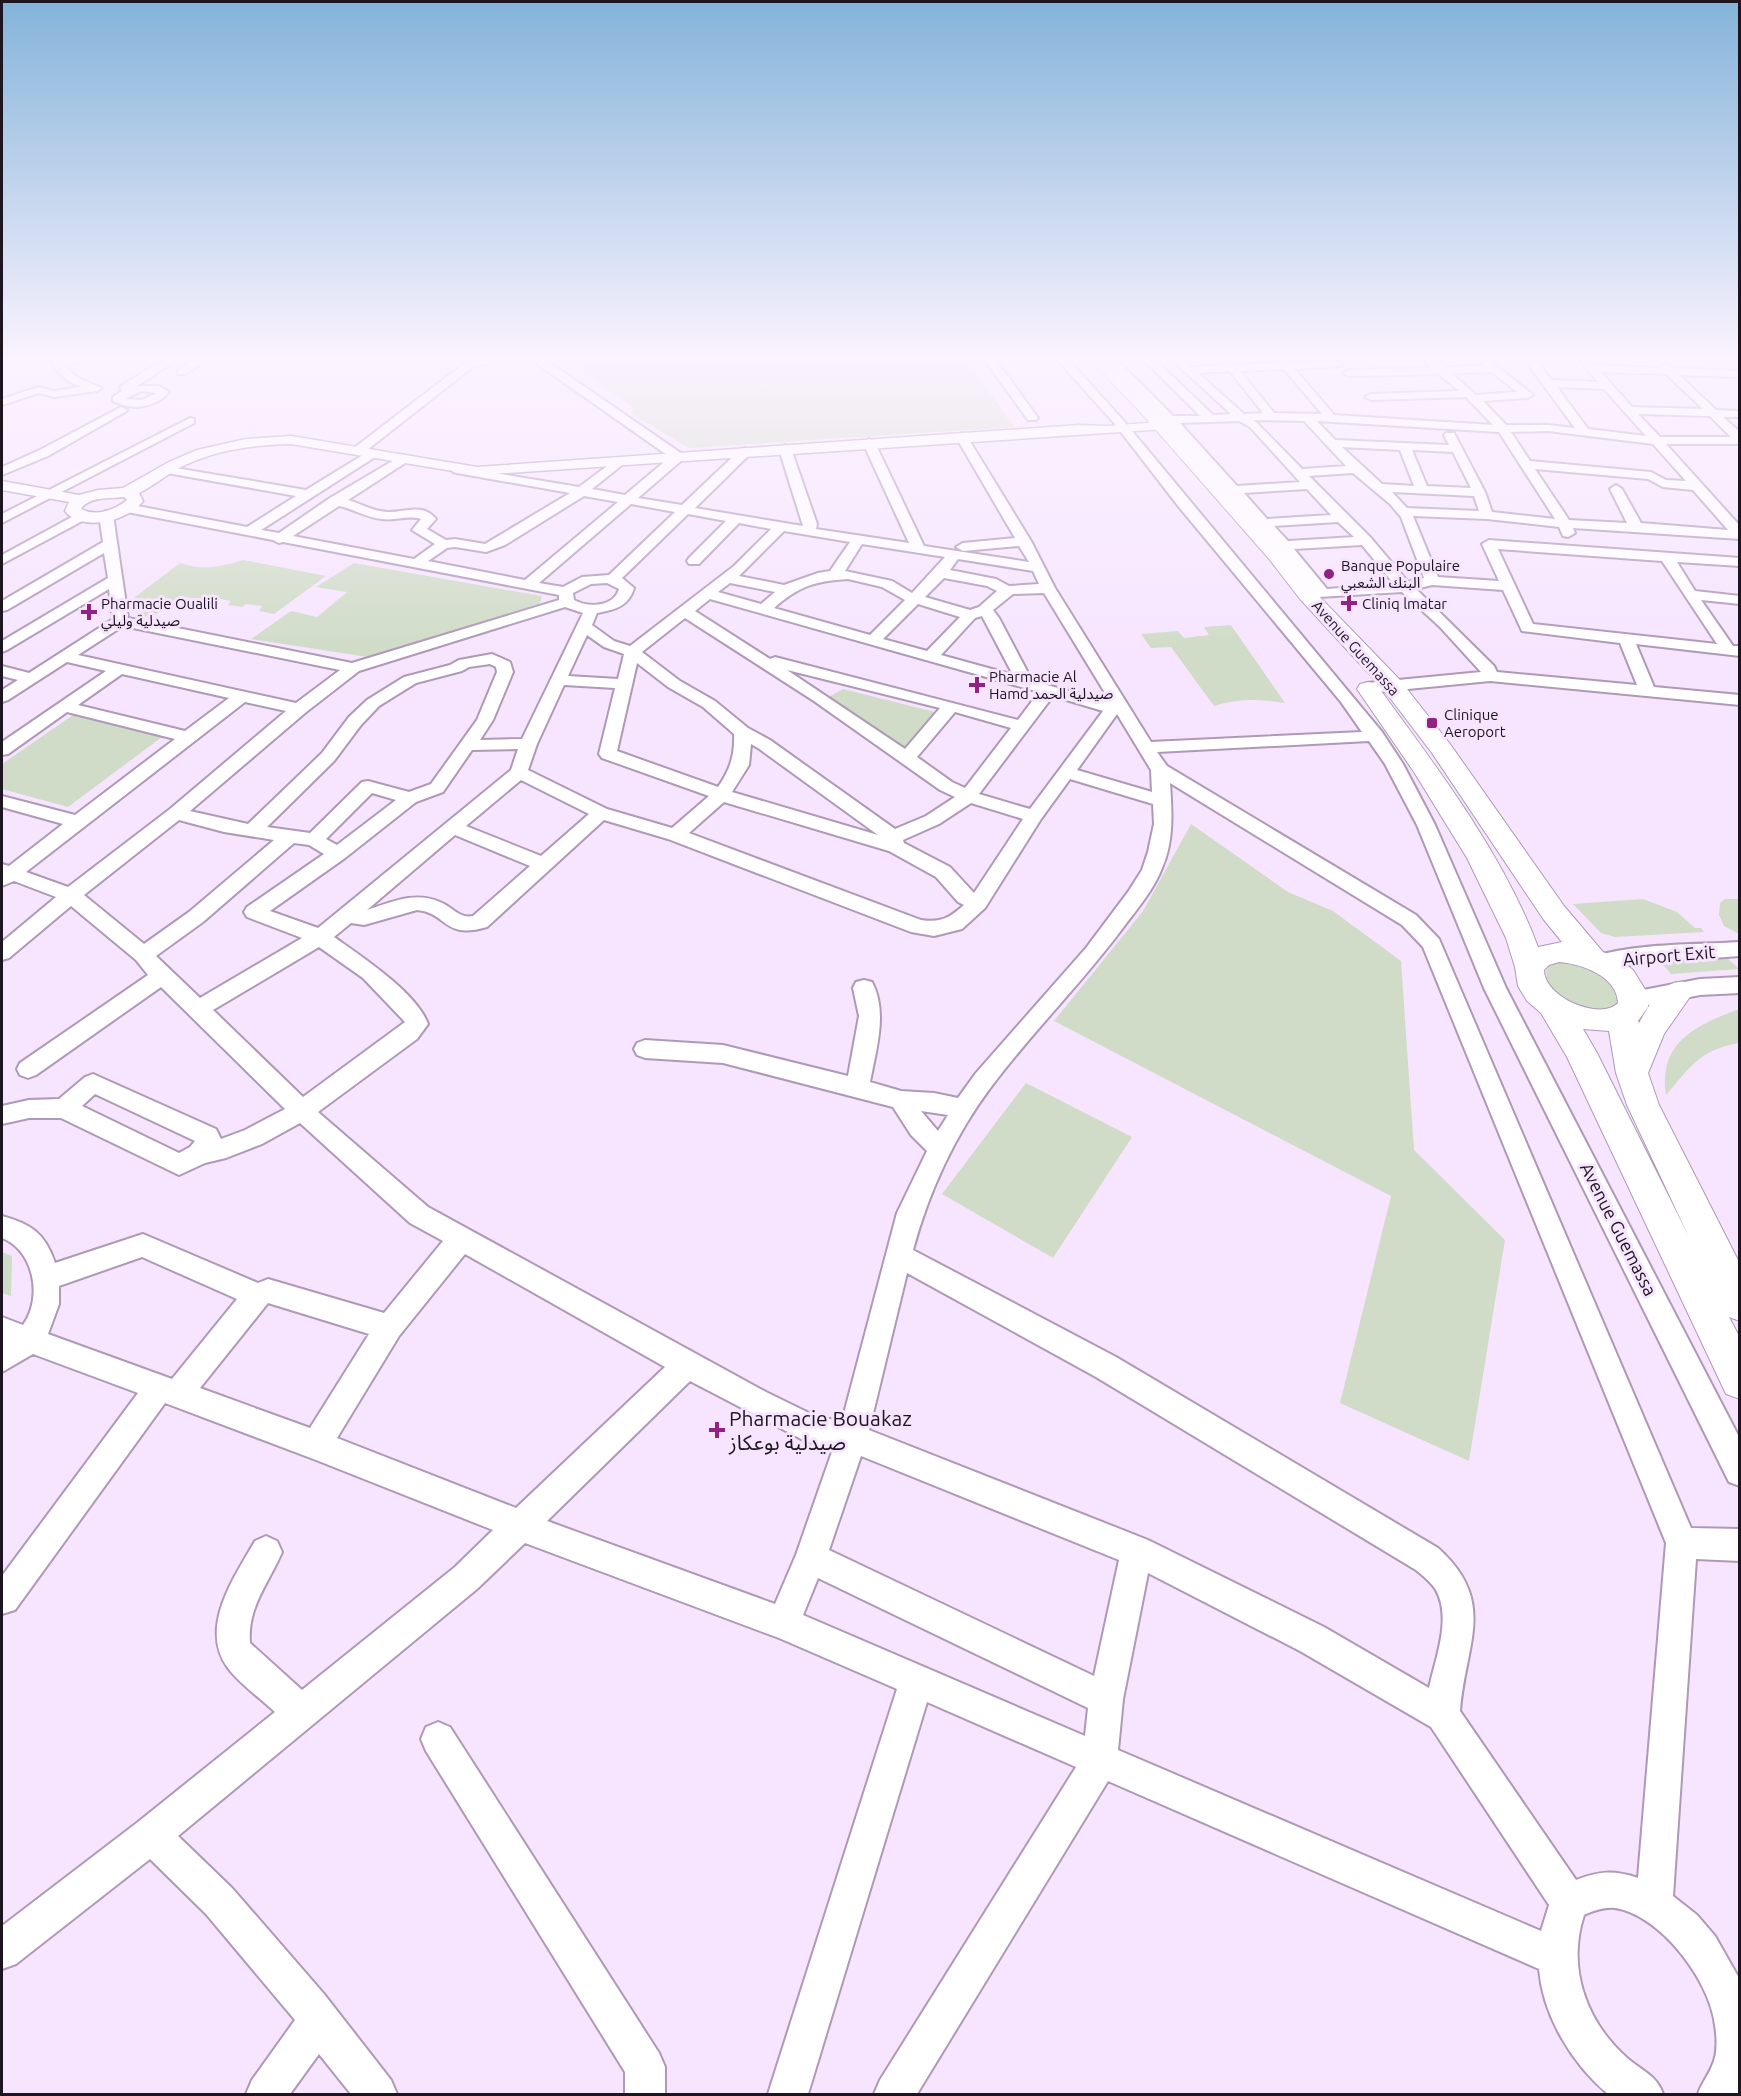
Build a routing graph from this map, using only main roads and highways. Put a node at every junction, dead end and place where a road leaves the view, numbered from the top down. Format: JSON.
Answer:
{"nodes":[{"id":1,"x":1178,"y":454,"type":"edge"},
{"id":2,"x":1180,"y":454,"type":"edge"},
{"id":3,"x":1379,"y":687,"type":"junction"},
{"id":4,"x":1596,"y":960,"type":"junction"},
{"id":5,"x":1530,"y":967,"type":"junction"},
{"id":6,"x":1679,"y":991,"type":"road end"},
{"id":7,"x":1552,"y":1006,"type":"junction"},
{"id":8,"x":1627,"y":1008,"type":"junction"},
{"id":9,"x":1632,"y":1072,"type":"junction"},
{"id":10,"x":1740,"y":1304,"type":"edge"},
{"id":11,"x":1740,"y":1380,"type":"edge"}],
"edges":[{"from":1,"to":3,"type":"main road","name":"Avenue Guemassa"},
{"from":2,"to":3,"type":"main road","name":"Avenue Guemassa"},
{"from":3,"to":4,"type":"main road","name":"Avenue Guemassa"},
{"from":3,"to":5,"type":"main road","name":"Avenue Guemassa"},
{"from":4,"to":5,"type":"main road"},
{"from":4,"to":8,"type":"main road"},
{"from":5,"to":7,"type":"main road"},
{"from":6,"to":9,"type":"main road"},
{"from":7,"to":8,"type":"main road"},
{"from":7,"to":11,"type":"main road"},
{"from":8,"to":9,"type":"main road"},
{"from":9,"to":10,"type":"main road"}]}
